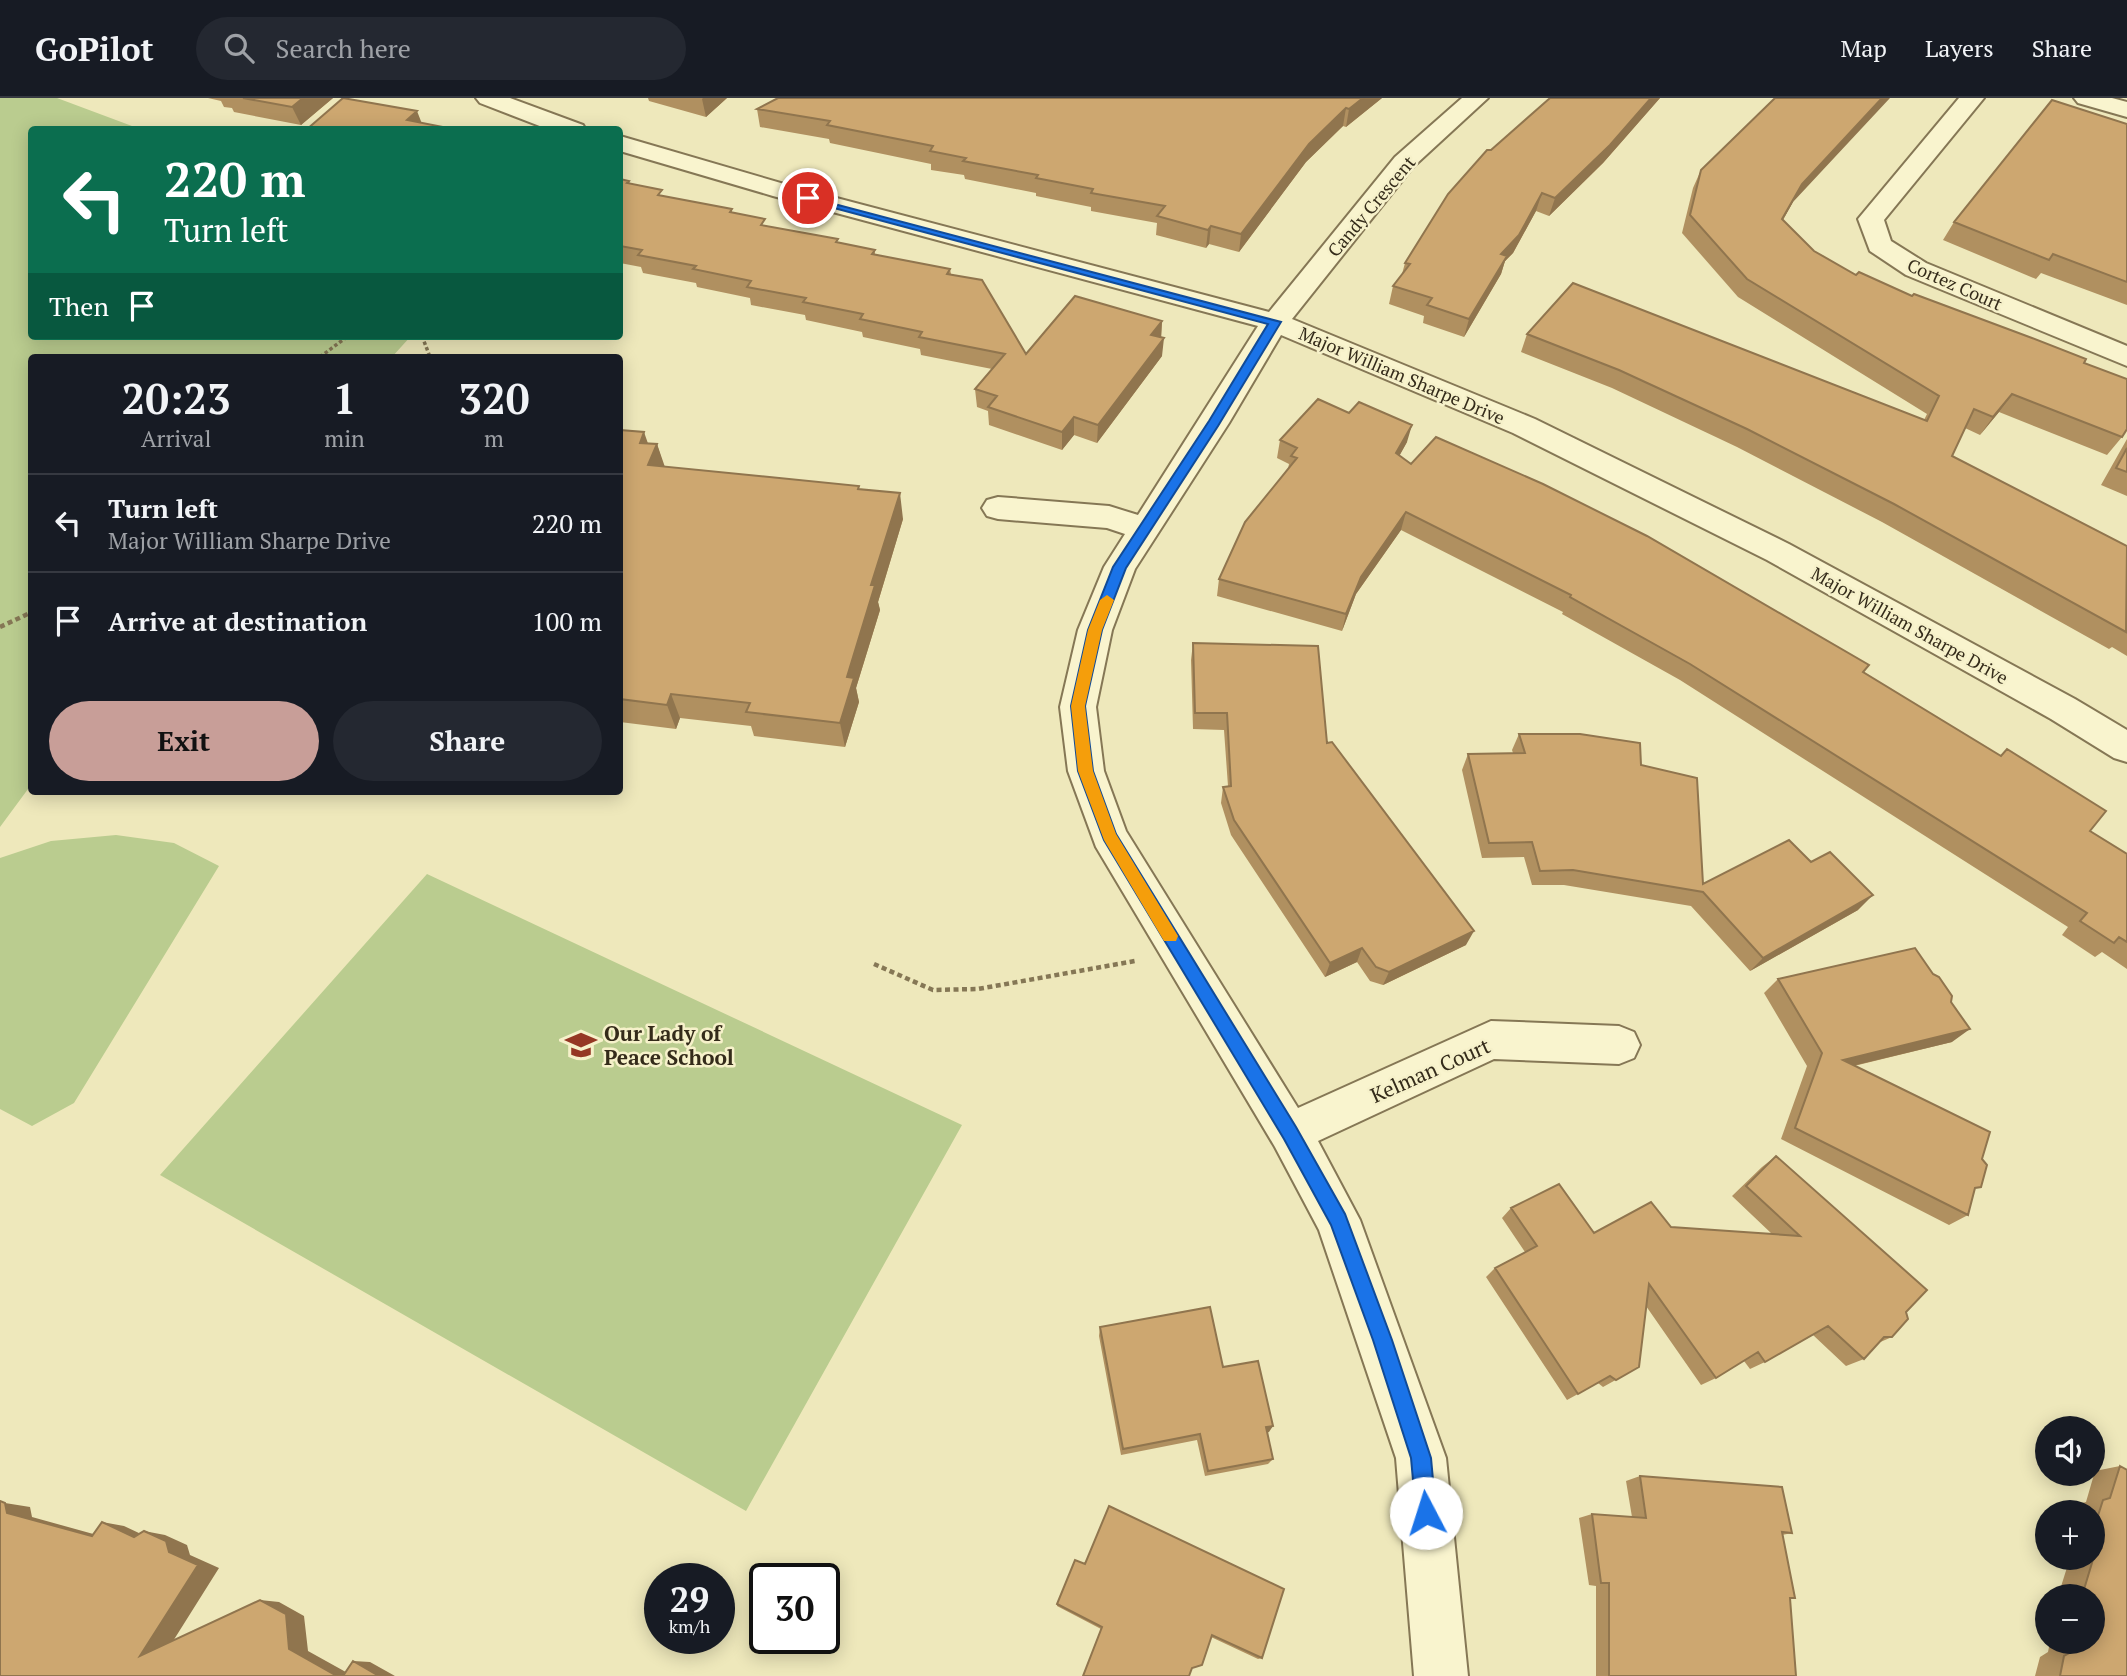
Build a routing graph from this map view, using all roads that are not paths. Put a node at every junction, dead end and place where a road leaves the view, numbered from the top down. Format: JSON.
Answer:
{"nodes":[{"id":1,"x":488,"y":98,"type":"edge"},
{"id":2,"x":1476,"y":98,"type":"edge"},
{"id":3,"x":1972,"y":98,"type":"edge"},
{"id":4,"x":2086,"y":98,"type":"edge"},
{"id":5,"x":2127,"y":110,"type":"edge"},
{"id":6,"x":570,"y":126,"type":"edge"},
{"id":7,"x":623,"y":144,"type":"edge"},
{"id":8,"x":1275,"y":322,"type":"junction"},
{"id":9,"x":2127,"y":357,"type":"edge"},
{"id":10,"x":998,"y":508,"type":"dead end"},
{"id":11,"x":1146,"y":529,"type":"junction"},
{"id":12,"x":2127,"y":748,"type":"edge"},
{"id":13,"x":1619,"y":1045,"type":"dead end"},
{"id":14,"x":1290,"y":1133,"type":"junction"},
{"id":15,"x":1441,"y":1676,"type":"edge"}],
"edges":[{"from":1,"to":6,"type":"street"},
{"from":2,"to":8,"type":"street","name":"Candy Crescent"},
{"from":3,"to":9,"type":"street","name":"Cortez Court"},
{"from":4,"to":5,"type":"street"},
{"from":7,"to":8,"type":"street","name":"Major William Sharpe Drive"},
{"from":8,"to":11,"type":"street","name":"Candy Crescent"},
{"from":8,"to":12,"type":"street","name":"Major William Sharpe Drive"},
{"from":10,"to":11,"type":"street"},
{"from":11,"to":14,"type":"street","name":"Candy Crescent"},
{"from":13,"to":14,"type":"street","name":"Kelman Court"},
{"from":14,"to":15,"type":"street","name":"Candy Crescent"}]}
